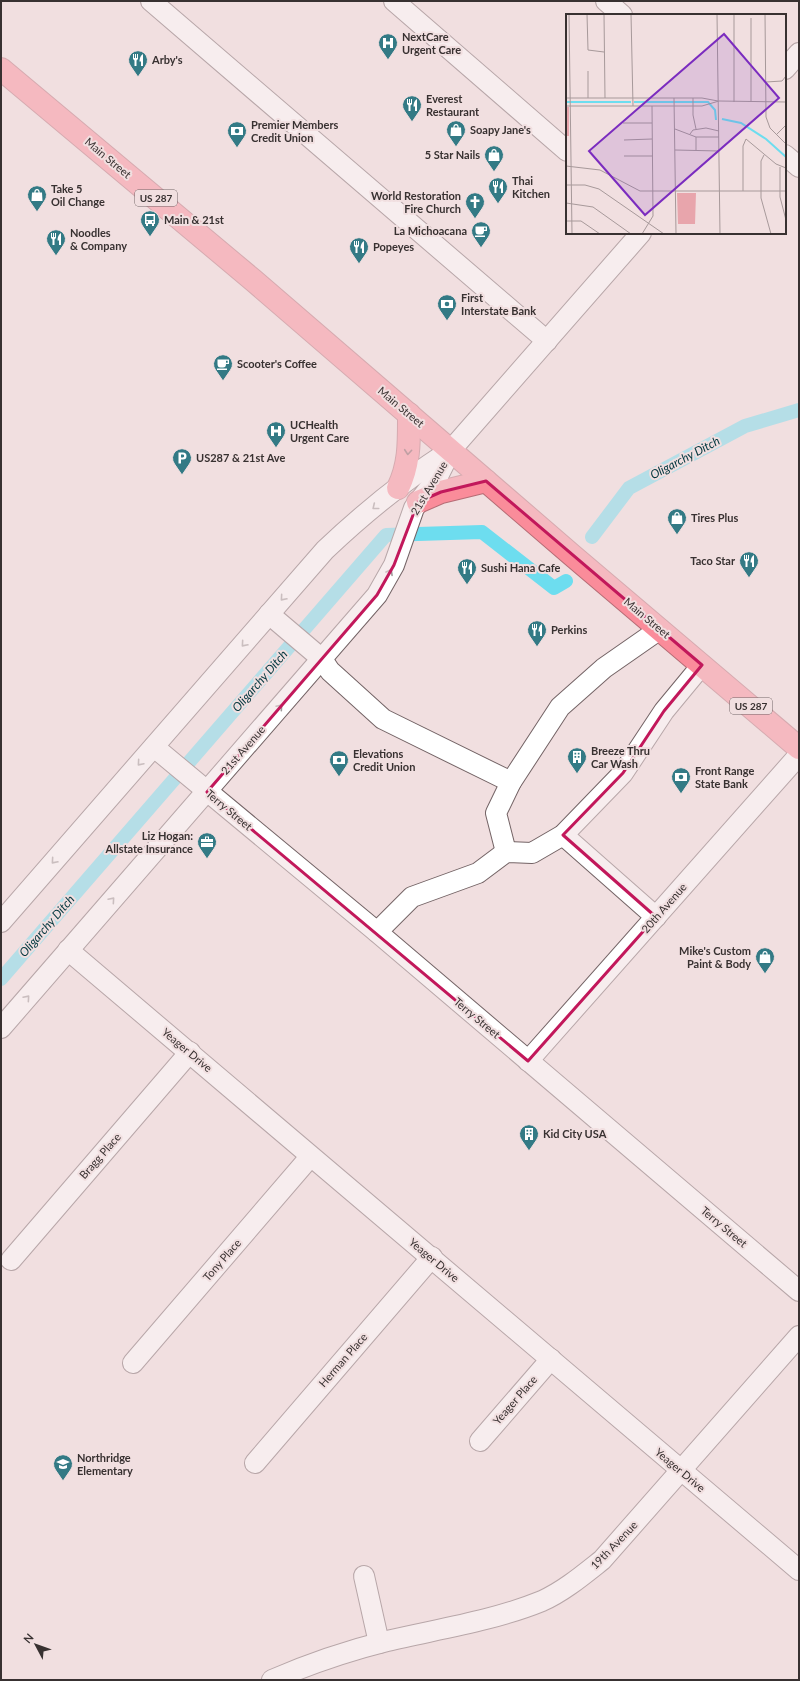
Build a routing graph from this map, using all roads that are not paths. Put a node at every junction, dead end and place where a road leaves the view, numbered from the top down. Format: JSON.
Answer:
{"nodes":[{"id":1,"x":152,"y":1,"type":"edge"},
{"id":2,"x":394,"y":1,"type":"edge"},
{"id":3,"x":606,"y":1,"type":"edge"},
{"id":4,"x":621,"y":14,"type":"edge"},
{"id":5,"x":799,"y":53,"type":"edge"},
{"id":6,"x":786,"y":68,"type":"edge"},
{"id":7,"x":1,"y":69,"type":"edge"},
{"id":8,"x":566,"y":150,"type":"edge"},
{"id":9,"x":786,"y":156,"type":"edge"},
{"id":10,"x":799,"y":167,"type":"edge"},
{"id":11,"x":640,"y":234,"type":"edge"},
{"id":12,"x":547,"y":341,"type":"junction"},
{"id":13,"x":409,"y":414,"type":"junction"},
{"id":14,"x":451,"y":450,"type":"junction"},
{"id":15,"x":486,"y":481,"type":"junction"},
{"id":16,"x":398,"y":488,"type":"junction"},
{"id":17,"x":418,"y":502,"type":"junction"},
{"id":18,"x":269,"y":614,"type":"junction"},
{"id":19,"x":660,"y":629,"type":"junction"},
{"id":20,"x":322,"y":659,"type":"junction"},
{"id":21,"x":702,"y":666,"type":"junction"},
{"id":22,"x":154,"y":747,"type":"junction"},
{"id":23,"x":799,"y":748,"type":"edge"},
{"id":24,"x":799,"y":755,"type":"edge"},
{"id":25,"x":511,"y":782,"type":"junction"},
{"id":26,"x":207,"y":792,"type":"junction"},
{"id":27,"x":563,"y":834,"type":"junction"},
{"id":28,"x":506,"y":852,"type":"junction"},
{"id":29,"x":656,"y":917,"type":"junction"},
{"id":30,"x":1,"y":922,"type":"edge"},
{"id":31,"x":376,"y":932,"type":"junction"},
{"id":32,"x":68,"y":950,"type":"junction"},
{"id":33,"x":1,"y":1028,"type":"edge"},
{"id":34,"x":190,"y":1052,"type":"junction"},
{"id":35,"x":528,"y":1061,"type":"junction"},
{"id":36,"x":310,"y":1157,"type":"junction"},
{"id":37,"x":432,"y":1257,"type":"junction"},
{"id":38,"x":11,"y":1260,"type":"dead end"},
{"id":39,"x":799,"y":1291,"type":"edge"},
{"id":40,"x":799,"y":1336,"type":"edge"},
{"id":41,"x":551,"y":1359,"type":"junction"},
{"id":42,"x":133,"y":1363,"type":"dead end"},
{"id":43,"x":480,"y":1441,"type":"dead end"},
{"id":44,"x":255,"y":1463,"type":"dead end"},
{"id":45,"x":682,"y":1471,"type":"junction"},
{"id":46,"x":799,"y":1570,"type":"edge"},
{"id":47,"x":364,"y":1576,"type":"dead end"},
{"id":48,"x":379,"y":1643,"type":"junction"},
{"id":49,"x":272,"y":1680,"type":"edge"}],
"edges":[{"from":1,"to":12,"type":"street"},
{"from":2,"to":8,"type":"street"},
{"from":3,"to":4,"type":"street"},
{"from":5,"to":6,"type":"street"},
{"from":7,"to":13,"type":"highway","name":"Main Street","number":"US 287"},
{"from":9,"to":10,"type":"street"},
{"from":11,"to":12,"type":"street","name":"21st Avenue"},
{"from":12,"to":14,"type":"street","name":"21st Avenue"},
{"from":13,"to":14,"type":"highway","name":"Main Street","number":"US 287"},
{"from":13,"to":16,"type":"highway","one_way":true},
{"from":14,"to":15,"type":"highway","name":"Main Street","number":"US 287"},
{"from":14,"to":16,"type":"street","name":"21st Avenue"},
{"from":14,"to":17,"type":"street","name":"21st Avenue"},
{"from":15,"to":17,"type":"highway"},
{"from":15,"to":19,"type":"highway","name":"Main Street","number":"US 287"},
{"from":16,"to":18,"type":"street","name":"21st Avenue","one_way":true},
{"from":20,"to":17,"type":"street","name":"21st Avenue","one_way":true},
{"from":18,"to":20,"type":"street"},
{"from":18,"to":22,"type":"street","name":"21st Avenue","one_way":true},
{"from":19,"to":21,"type":"highway","name":"Main Street","number":"US 287"},
{"from":19,"to":25,"type":"street"},
{"from":20,"to":25,"type":"street"},
{"from":26,"to":20,"type":"street","name":"21st Avenue","one_way":true},
{"from":21,"to":23,"type":"highway","name":"Main Street","number":"US 287"},
{"from":21,"to":27,"type":"street"},
{"from":22,"to":26,"type":"street","name":"Terry Street"},
{"from":22,"to":30,"type":"street","name":"21st Avenue","one_way":true},
{"from":24,"to":29,"type":"street","name":"20th Avenue"},
{"from":25,"to":28,"type":"street"},
{"from":26,"to":31,"type":"street","name":"Terry Street"},
{"from":32,"to":26,"type":"street","name":"21st Avenue","one_way":true},
{"from":27,"to":28,"type":"street"},
{"from":27,"to":29,"type":"street"},
{"from":28,"to":31,"type":"street"},
{"from":29,"to":35,"type":"street","name":"20th Avenue"},
{"from":31,"to":35,"type":"street","name":"Terry Street"},
{"from":33,"to":32,"type":"street","name":"21st Avenue","one_way":true},
{"from":32,"to":34,"type":"street","name":"Yeager Drive"},
{"from":34,"to":36,"type":"street","name":"Yeager Drive"},
{"from":34,"to":38,"type":"street","name":"Bragg Place"},
{"from":35,"to":39,"type":"street","name":"Terry Street"},
{"from":36,"to":37,"type":"street","name":"Yeager Drive"},
{"from":36,"to":42,"type":"street","name":"Tony Place"},
{"from":37,"to":41,"type":"street","name":"Yeager Drive"},
{"from":37,"to":44,"type":"street","name":"Herman Place"},
{"from":40,"to":45,"type":"street","name":"19th Avenue"},
{"from":41,"to":43,"type":"street","name":"Yeager Place"},
{"from":41,"to":45,"type":"street","name":"Yeager Drive"},
{"from":45,"to":46,"type":"street","name":"Yeager Drive"},
{"from":45,"to":48,"type":"street","name":"19th Avenue"},
{"from":47,"to":48,"type":"street"},
{"from":48,"to":49,"type":"street","name":"19th Avenue"}]}
